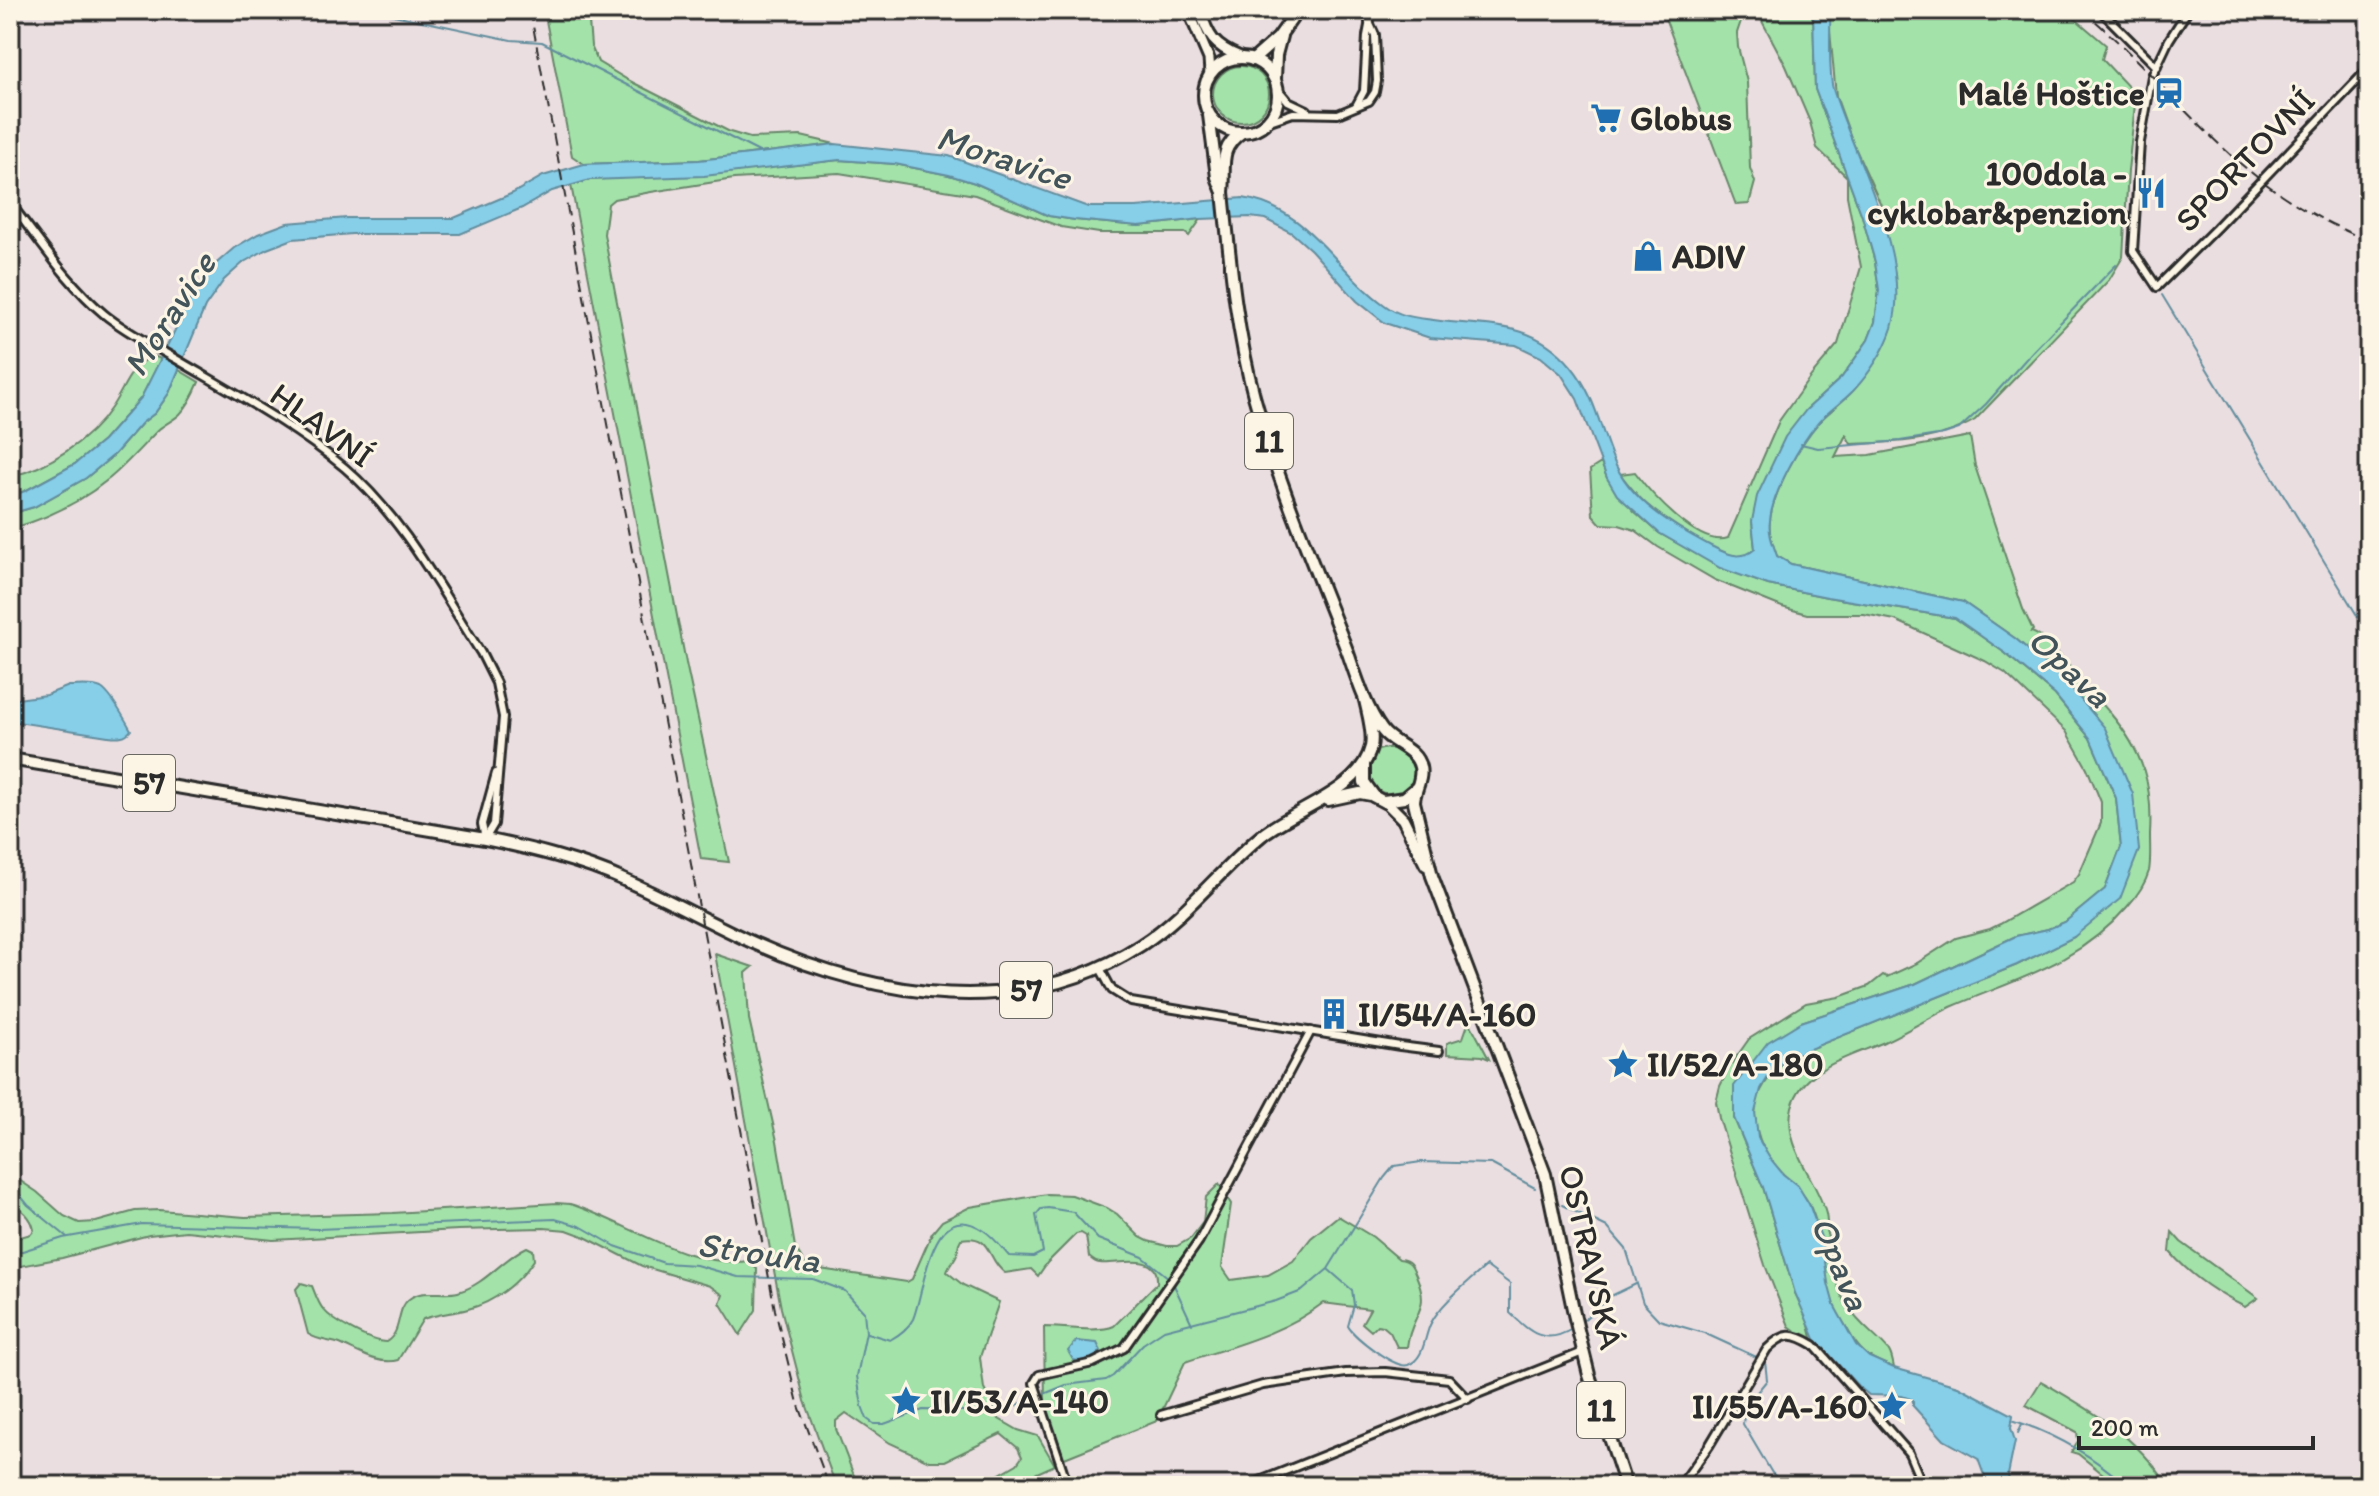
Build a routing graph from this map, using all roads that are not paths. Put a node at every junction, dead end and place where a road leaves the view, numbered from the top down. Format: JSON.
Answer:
{"nodes":[{"id":1,"x":1188,"y":10,"type":"edge"},
{"id":2,"x":1200,"y":10,"type":"edge"},
{"id":3,"x":1298,"y":10,"type":"edge"},
{"id":4,"x":1372,"y":10,"type":"edge"},
{"id":5,"x":2100,"y":10,"type":"edge"},
{"id":6,"x":2188,"y":10,"type":"edge"},
{"id":7,"x":1369,"y":22,"type":"junction"},
{"id":8,"x":1286,"y":28,"type":"junction"},
{"id":9,"x":1240,"y":57,"type":"junction"},
{"id":10,"x":1253,"y":60,"type":"junction"},
{"id":11,"x":2157,"y":67,"type":"junction"},
{"id":12,"x":2369,"y":68,"type":"edge"},
{"id":13,"x":1210,"y":73,"type":"junction"},
{"id":14,"x":1276,"y":84,"type":"junction"},
{"id":15,"x":1356,"y":106,"type":"junction"},
{"id":16,"x":1314,"y":112,"type":"junction"},
{"id":17,"x":1209,"y":114,"type":"junction"},
{"id":18,"x":1264,"y":123,"type":"junction"},
{"id":19,"x":1242,"y":132,"type":"junction"},
{"id":20,"x":1223,"y":192,"type":"junction"},
{"id":21,"x":10,"y":203,"type":"edge"},
{"id":22,"x":1365,"y":700,"type":"junction"},
{"id":23,"x":1399,"y":745,"type":"junction"},
{"id":24,"x":1366,"y":758,"type":"junction"},
{"id":25,"x":10,"y":759,"type":"edge"},
{"id":26,"x":499,"y":762,"type":"junction"},
{"id":27,"x":1416,"y":788,"type":"junction"},
{"id":28,"x":1379,"y":799,"type":"junction"},
{"id":29,"x":1303,"y":808,"type":"junction"},
{"id":30,"x":482,"y":824,"type":"junction"},
{"id":31,"x":494,"y":824,"type":"junction"},
{"id":32,"x":468,"y":836,"type":"junction"},
{"id":33,"x":485,"y":839,"type":"junction"},
{"id":34,"x":509,"y":844,"type":"junction"},
{"id":35,"x":1432,"y":876,"type":"junction"},
{"id":36,"x":1100,"y":968,"type":"junction"},
{"id":37,"x":1311,"y":1031,"type":"junction"},
{"id":38,"x":1439,"y":1051,"type":"dead end"},
{"id":39,"x":1583,"y":1352,"type":"junction"},
{"id":40,"x":1468,"y":1399,"type":"junction"},
{"id":41,"x":1161,"y":1415,"type":"dead end"},
{"id":42,"x":1068,"y":1486,"type":"edge"},
{"id":43,"x":1247,"y":1486,"type":"edge"},
{"id":44,"x":1626,"y":1486,"type":"edge"},
{"id":45,"x":1680,"y":1486,"type":"edge"},
{"id":46,"x":1917,"y":1486,"type":"edge"}],
"edges":[{"from":1,"to":13,"type":"street"},
{"from":2,"to":9,"type":"street"},
{"from":3,"to":8,"type":"main road"},
{"from":4,"to":7,"type":"street"},
{"from":5,"to":11,"type":"street"},
{"from":6,"to":11,"type":"street"},
{"from":7,"to":15,"type":"street"},
{"from":7,"to":15,"type":"street"},
{"from":8,"to":10,"type":"main road"},
{"from":8,"to":14,"type":"main road"},
{"from":9,"to":10,"type":"main road"},
{"from":9,"to":13,"type":"main road"},
{"from":10,"to":14,"type":"main road"},
{"from":11,"to":12,"type":"street","name":"SPORTOVNÍ"},
{"from":13,"to":17,"type":"main road"},
{"from":14,"to":16,"type":"street"},
{"from":14,"to":18,"type":"main road"},
{"from":15,"to":16,"type":"street"},
{"from":16,"to":18,"type":"street"},
{"from":17,"to":19,"type":"main road"},
{"from":17,"to":20,"type":"main road","number":"11"},
{"from":18,"to":19,"type":"main road"},
{"from":19,"to":20,"type":"main road","number":"11"},
{"from":20,"to":22,"type":"main road","number":"11"},
{"from":21,"to":26,"type":"street","name":"HLAVNÍ"},
{"from":22,"to":23,"type":"main road","number":"11"},
{"from":22,"to":24,"type":"main road","number":"11"},
{"from":23,"to":24,"type":"main road"},
{"from":23,"to":27,"type":"main road","number":"11"},
{"from":24,"to":28,"type":"main road","number":"11"},
{"from":24,"to":29,"type":"main road","number":"57"},
{"from":25,"to":32,"type":"main road","number":"57"},
{"from":26,"to":30,"type":"street","name":"HLAVNÍ"},
{"from":26,"to":31,"type":"street","name":"HLAVNÍ"},
{"from":27,"to":28,"type":"main road"},
{"from":27,"to":35,"type":"main road","number":"11"},
{"from":28,"to":29,"type":"main road","number":"57"},
{"from":28,"to":35,"type":"main road","number":"11"},
{"from":29,"to":36,"type":"main road","number":"57"},
{"from":30,"to":32,"type":"street"},
{"from":30,"to":33,"type":"street","name":"HLAVNÍ"},
{"from":31,"to":33,"type":"street","name":"HLAVNÍ"},
{"from":31,"to":34,"type":"street"},
{"from":32,"to":33,"type":"main road","number":"57"},
{"from":33,"to":34,"type":"main road","number":"57"},
{"from":34,"to":36,"type":"main road","number":"57"},
{"from":35,"to":39,"type":"main road","name":"OSTRAVSKÁ","number":"11"},
{"from":36,"to":37,"type":"street"},
{"from":37,"to":38,"type":"street"},
{"from":37,"to":42,"type":"street"},
{"from":39,"to":40,"type":"street"},
{"from":39,"to":44,"type":"main road","name":"OSTRAVSKÁ","number":"11"},
{"from":40,"to":41,"type":"street"},
{"from":40,"to":43,"type":"street"},
{"from":45,"to":46,"type":"street"}]}
